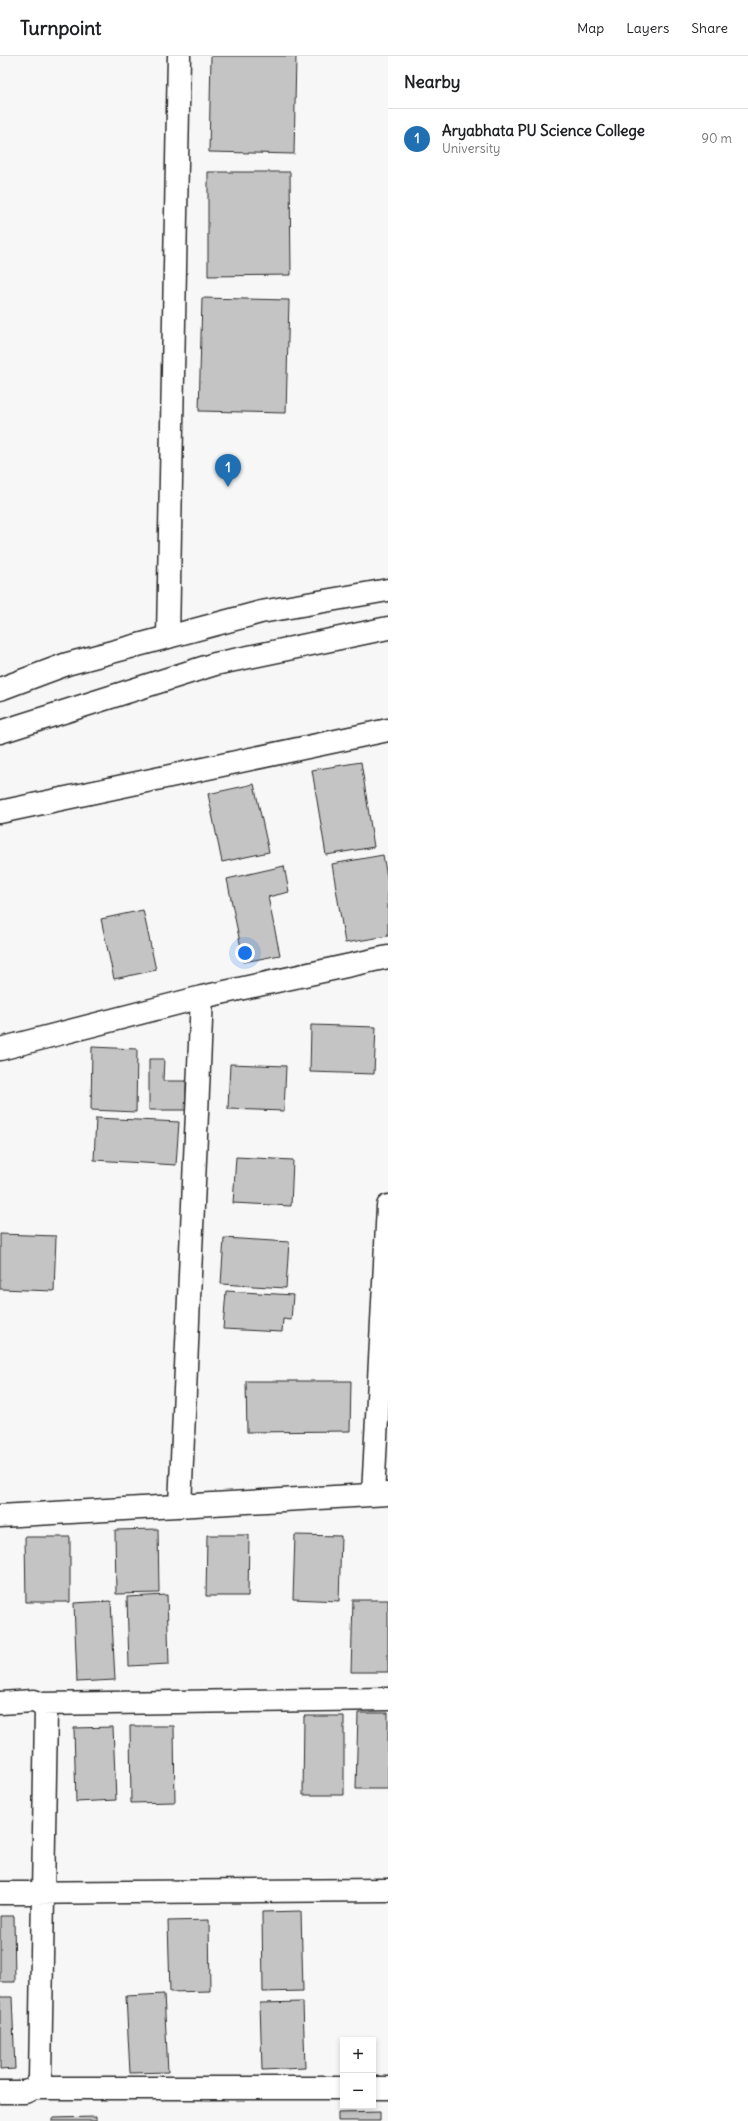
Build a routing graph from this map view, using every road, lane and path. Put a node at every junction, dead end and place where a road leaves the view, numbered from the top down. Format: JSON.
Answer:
{"nodes":[{"id":1,"x":179,"y":56,"type":"edge"},
{"id":2,"x":388,"y":590,"type":"edge"},
{"id":3,"x":388,"y":628,"type":"edge"},
{"id":4,"x":168,"y":637,"type":"junction"},
{"id":5,"x":0,"y":689,"type":"edge"},
{"id":6,"x":388,"y":730,"type":"edge"},
{"id":7,"x":0,"y":732,"type":"edge"},
{"id":8,"x":0,"y":812,"type":"edge"},
{"id":9,"x":388,"y":957,"type":"edge"},
{"id":10,"x":202,"y":997,"type":"junction"},
{"id":11,"x":0,"y":1049,"type":"edge"},
{"id":12,"x":388,"y":1206,"type":"edge"},
{"id":13,"x":380,"y":1495,"type":"edge"},
{"id":14,"x":180,"y":1506,"type":"junction"},
{"id":15,"x":0,"y":1516,"type":"edge"},
{"id":16,"x":388,"y":1699,"type":"edge"},
{"id":17,"x":0,"y":1703,"type":"edge"},
{"id":18,"x":41,"y":1704,"type":"junction"},
{"id":19,"x":388,"y":1890,"type":"edge"},
{"id":20,"x":44,"y":1893,"type":"junction"},
{"id":21,"x":0,"y":1894,"type":"edge"},
{"id":22,"x":35,"y":2088,"type":"junction"},
{"id":23,"x":340,"y":2088,"type":"edge"},
{"id":24,"x":376,"y":2088,"type":"edge"},
{"id":25,"x":388,"y":2088,"type":"edge"},
{"id":26,"x":0,"y":2092,"type":"edge"}],
"edges":[{"from":1,"to":4,"type":"street"},
{"from":2,"to":4,"type":"street"},
{"from":3,"to":7,"type":"street"},
{"from":4,"to":5,"type":"street"},
{"from":6,"to":8,"type":"street"},
{"from":9,"to":10,"type":"street"},
{"from":10,"to":11,"type":"street"},
{"from":10,"to":14,"type":"street"},
{"from":12,"to":13,"type":"street"},
{"from":13,"to":14,"type":"street"},
{"from":14,"to":15,"type":"street"},
{"from":16,"to":18,"type":"street"},
{"from":17,"to":18,"type":"street"},
{"from":18,"to":20,"type":"street"},
{"from":19,"to":20,"type":"street"},
{"from":20,"to":21,"type":"street"},
{"from":20,"to":22,"type":"street"},
{"from":22,"to":23,"type":"street"},
{"from":22,"to":26,"type":"street"},
{"from":24,"to":25,"type":"street"}]}
